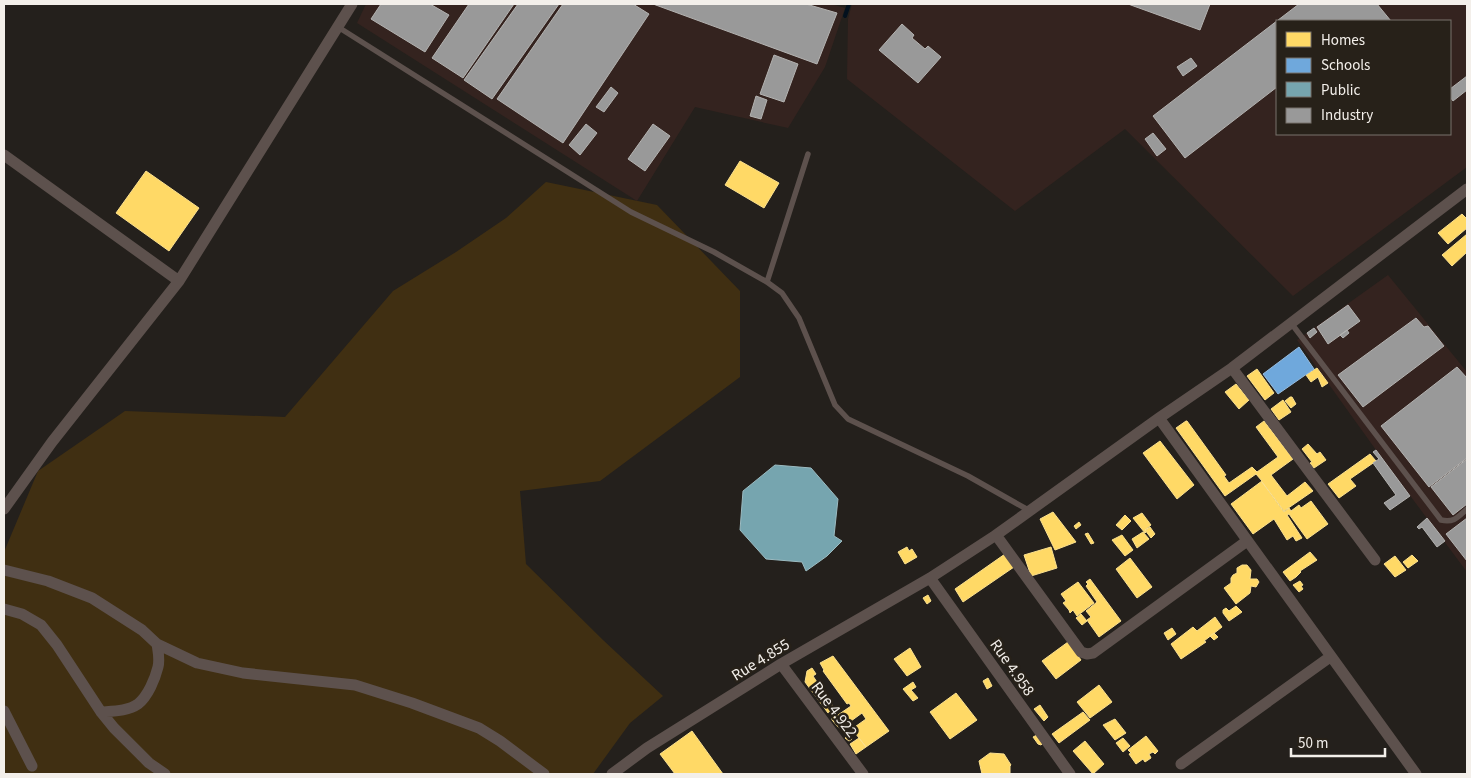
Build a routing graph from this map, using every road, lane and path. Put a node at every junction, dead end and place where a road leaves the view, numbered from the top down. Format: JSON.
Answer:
{"nodes":[{"id":1,"x":352,"y":4,"type":"edge"},
{"id":2,"x":338,"y":27,"type":"junction"},
{"id":3,"x":808,"y":154,"type":"dead end"},
{"id":4,"x":4,"y":155,"type":"edge"},
{"id":5,"x":1467,"y":189,"type":"edge"},
{"id":6,"x":179,"y":281,"type":"junction"},
{"id":7,"x":767,"y":282,"type":"junction"},
{"id":8,"x":1291,"y":323,"type":"junction"},
{"id":9,"x":1232,"y":368,"type":"junction"},
{"id":10,"x":1159,"y":418,"type":"junction"},
{"id":11,"x":4,"y":509,"type":"edge"},
{"id":12,"x":1467,"y":509,"type":"edge"},
{"id":13,"x":1030,"y":511,"type":"junction"},
{"id":14,"x":996,"y":535,"type":"junction"},
{"id":15,"x":1247,"y":541,"type":"junction"},
{"id":16,"x":1375,"y":560,"type":"dead end"},
{"id":17,"x":4,"y":570,"type":"edge"},
{"id":18,"x":930,"y":578,"type":"junction"},
{"id":19,"x":4,"y":609,"type":"edge"},
{"id":20,"x":157,"y":644,"type":"junction"},
{"id":21,"x":1330,"y":657,"type":"junction"},
{"id":22,"x":781,"y":664,"type":"junction"},
{"id":23,"x":4,"y":711,"type":"edge"},
{"id":24,"x":101,"y":712,"type":"junction"},
{"id":25,"x":1181,"y":764,"type":"dead end"},
{"id":26,"x":32,"y":766,"type":"dead end"},
{"id":27,"x":165,"y":774,"type":"edge"},
{"id":28,"x":544,"y":774,"type":"edge"},
{"id":29,"x":612,"y":774,"type":"edge"},
{"id":30,"x":863,"y":774,"type":"edge"},
{"id":31,"x":1070,"y":774,"type":"edge"},
{"id":32,"x":1416,"y":774,"type":"edge"}],
"edges":[{"from":1,"to":2,"type":"street"},
{"from":2,"to":6,"type":"street"},
{"from":2,"to":7,"type":"lane"},
{"from":3,"to":7,"type":"lane"},
{"from":4,"to":6,"type":"street"},
{"from":5,"to":8,"type":"street","name":"Rue 4.855"},
{"from":6,"to":11,"type":"street"},
{"from":7,"to":13,"type":"lane"},
{"from":8,"to":9,"type":"street","name":"Rue 4.855"},
{"from":8,"to":12,"type":"lane"},
{"from":9,"to":10,"type":"street","name":"Rue 4.855"},
{"from":9,"to":16,"type":"street"},
{"from":10,"to":13,"type":"street","name":"Rue 4.855"},
{"from":10,"to":15,"type":"street"},
{"from":13,"to":14,"type":"street","name":"Rue 4.855"},
{"from":14,"to":15,"type":"street"},
{"from":14,"to":18,"type":"street","name":"Rue 4.855"},
{"from":15,"to":21,"type":"street"},
{"from":17,"to":20,"type":"street"},
{"from":18,"to":22,"type":"street","name":"Rue 4.855"},
{"from":18,"to":31,"type":"street","name":"Rue 4.958"},
{"from":19,"to":24,"type":"street"},
{"from":20,"to":24,"type":"street"},
{"from":20,"to":28,"type":"street"},
{"from":21,"to":25,"type":"street"},
{"from":21,"to":32,"type":"street"},
{"from":22,"to":29,"type":"street","name":"Rue 4.855"},
{"from":22,"to":30,"type":"street","name":"Rue 4.922"},
{"from":23,"to":26,"type":"street"},
{"from":24,"to":27,"type":"street"}]}
